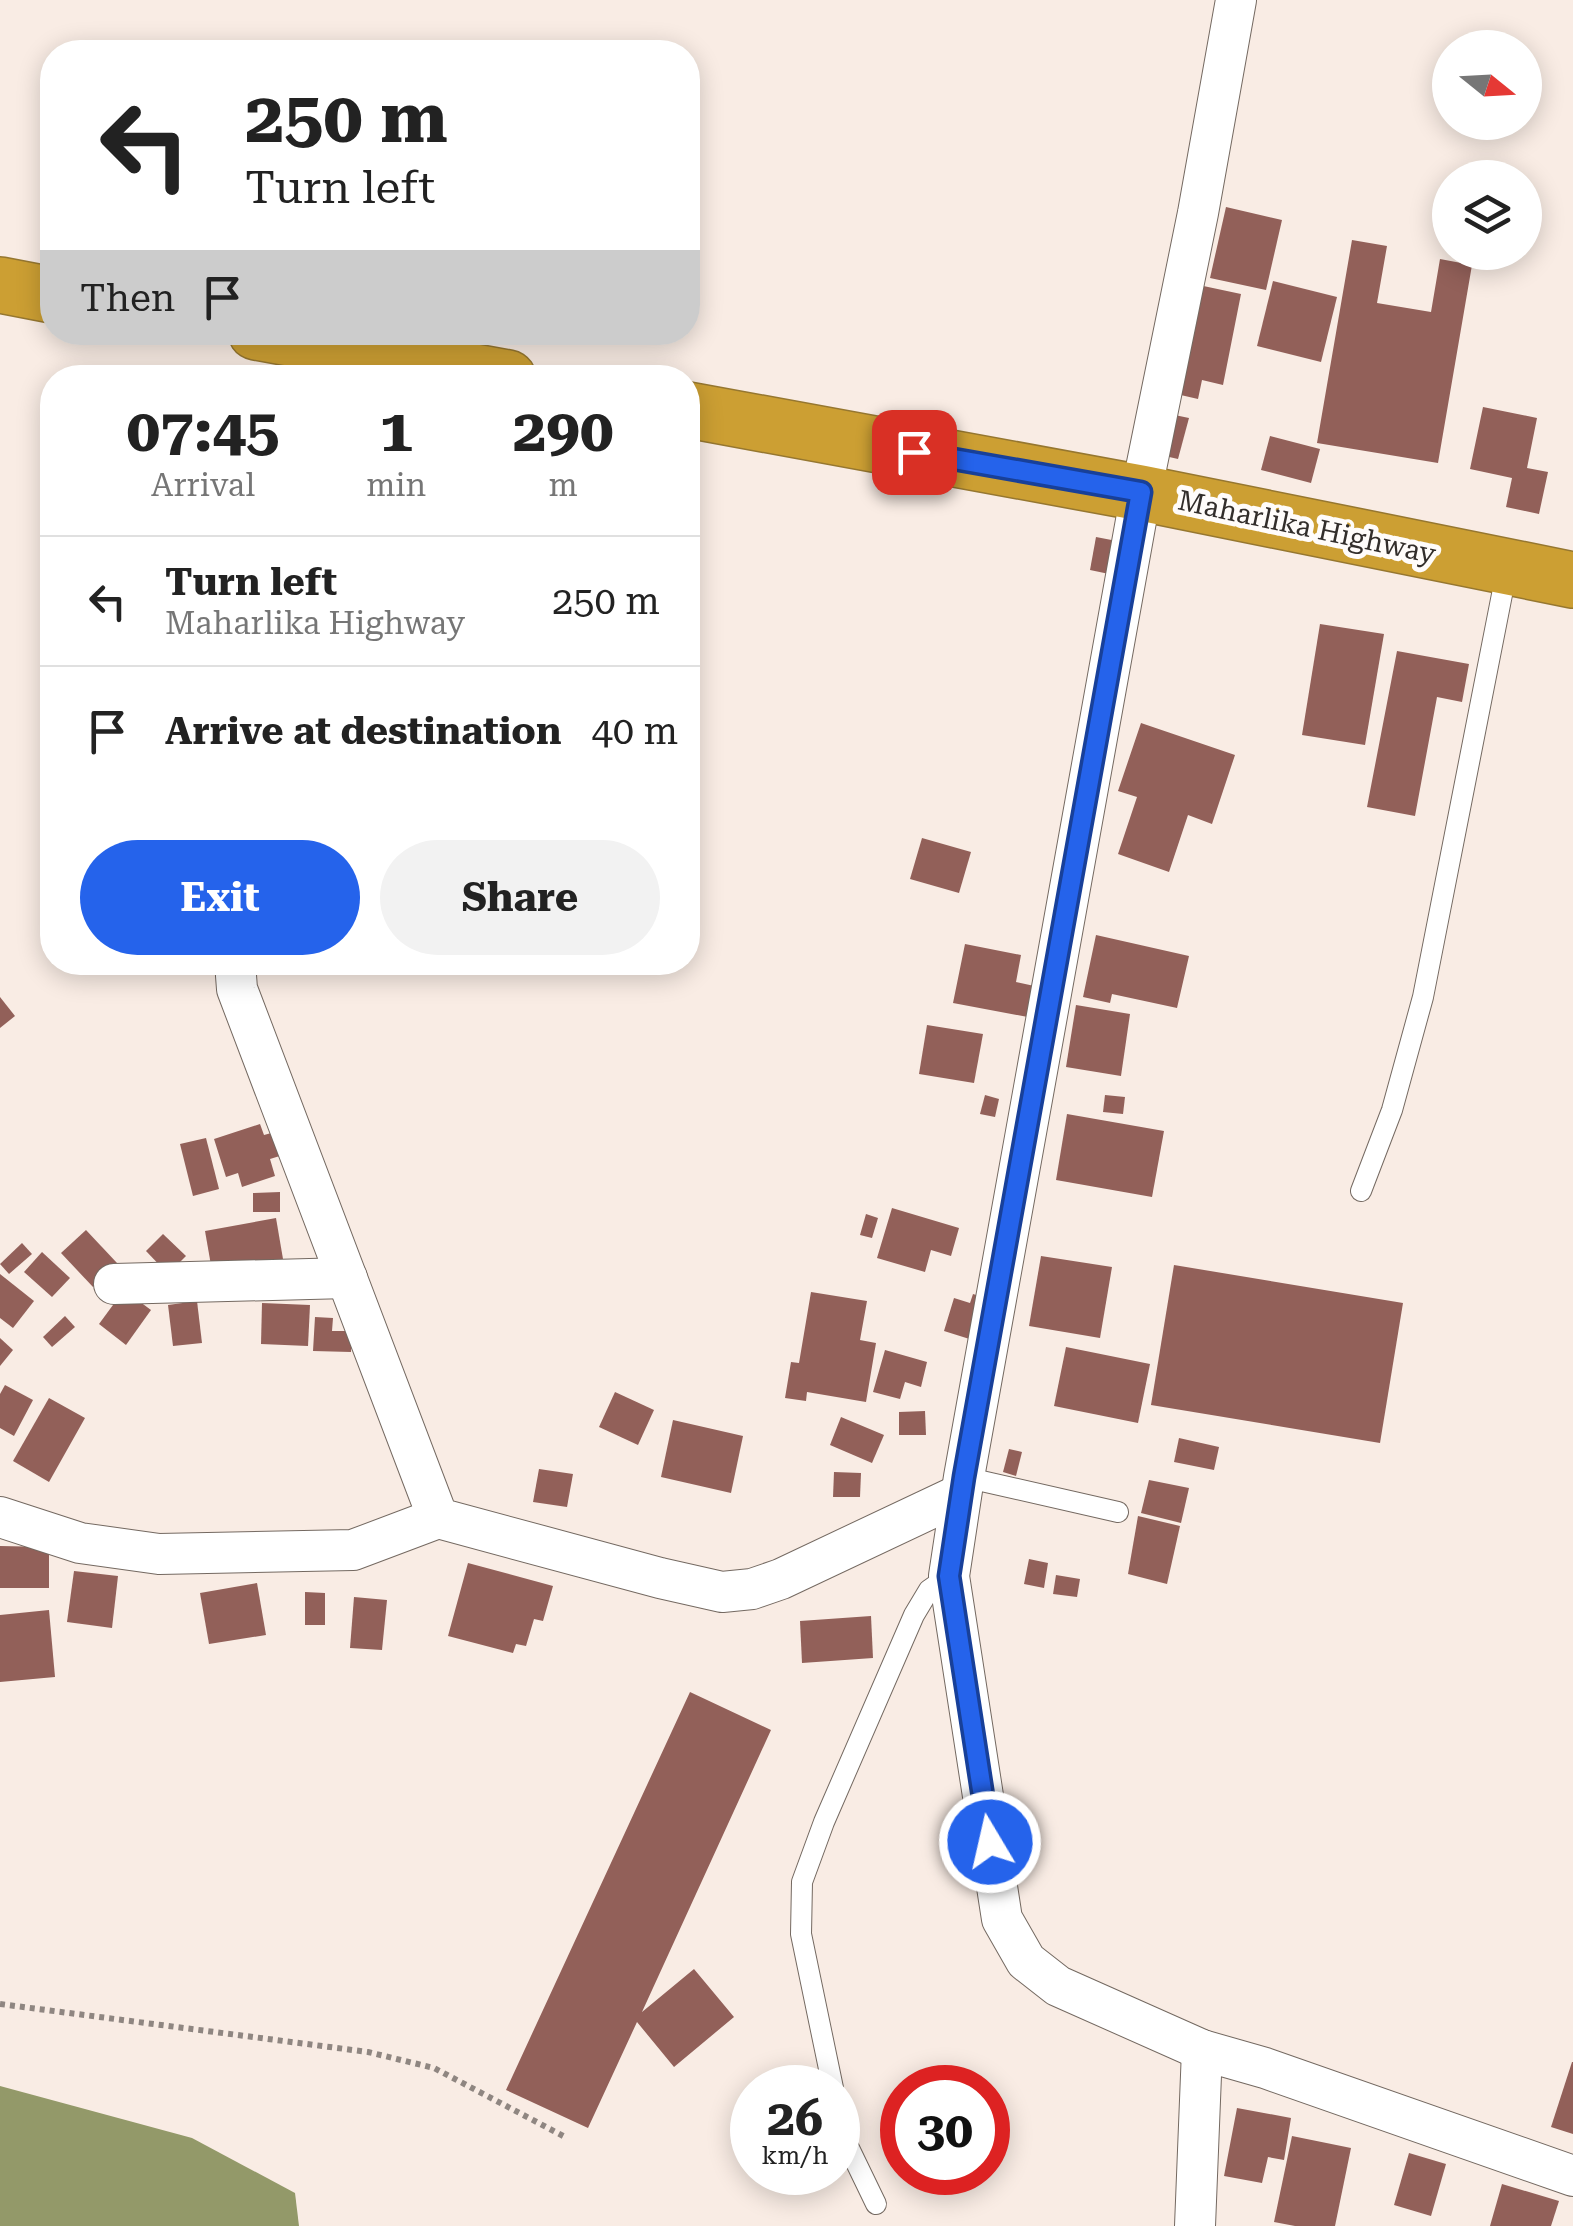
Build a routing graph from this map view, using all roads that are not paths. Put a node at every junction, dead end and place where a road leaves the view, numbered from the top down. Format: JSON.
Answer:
{"nodes":[{"id":1,"x":1236,"y":0,"type":"edge"},
{"id":2,"x":0,"y":285,"type":"edge"},
{"id":3,"x":40,"y":293,"type":"edge"},
{"id":4,"x":285,"y":345,"type":"edge"},
{"id":5,"x":320,"y":361,"type":"edge"},
{"id":6,"x":364,"y":365,"type":"edge"},
{"id":7,"x":700,"y":412,"type":"edge"},
{"id":8,"x":1141,"y":492,"type":"junction"},
{"id":9,"x":1507,"y":567,"type":"junction"},
{"id":10,"x":1573,"y":580,"type":"edge"},
{"id":11,"x":236,"y":975,"type":"edge"},
{"id":12,"x":1361,"y":1192,"type":"dead end"},
{"id":13,"x":347,"y":1278,"type":"junction"},
{"id":14,"x":114,"y":1284,"type":"dead end"},
{"id":15,"x":963,"y":1486,"type":"junction"},
{"id":16,"x":1118,"y":1512,"type":"dead end"},
{"id":17,"x":0,"y":1518,"type":"edge"},
{"id":18,"x":438,"y":1518,"type":"junction"},
{"id":19,"x":949,"y":1576,"type":"junction"},
{"id":20,"x":1202,"y":2050,"type":"junction"},
{"id":21,"x":828,"y":2065,"type":"edge"},
{"id":22,"x":860,"y":2172,"type":"edge"},
{"id":23,"x":1573,"y":2176,"type":"edge"},
{"id":24,"x":876,"y":2204,"type":"dead end"},
{"id":25,"x":1195,"y":2226,"type":"edge"}],
"edges":[{"from":1,"to":8,"type":"street"},
{"from":2,"to":3,"type":"highway"},
{"from":4,"to":5,"type":"highway"},
{"from":5,"to":6,"type":"highway"},
{"from":7,"to":8,"type":"highway","name":"Maharlika Highway"},
{"from":8,"to":9,"type":"highway","name":"Maharlika Highway"},
{"from":8,"to":15,"type":"street"},
{"from":9,"to":10,"type":"highway","name":"Maharlika Highway"},
{"from":9,"to":12,"type":"lane"},
{"from":11,"to":13,"type":"street"},
{"from":13,"to":14,"type":"street"},
{"from":13,"to":18,"type":"street"},
{"from":15,"to":16,"type":"lane"},
{"from":15,"to":18,"type":"street"},
{"from":15,"to":19,"type":"street"},
{"from":17,"to":18,"type":"street"},
{"from":19,"to":20,"type":"street"},
{"from":19,"to":21,"type":"lane"},
{"from":20,"to":23,"type":"street"},
{"from":20,"to":25,"type":"street"},
{"from":22,"to":24,"type":"lane"}]}
